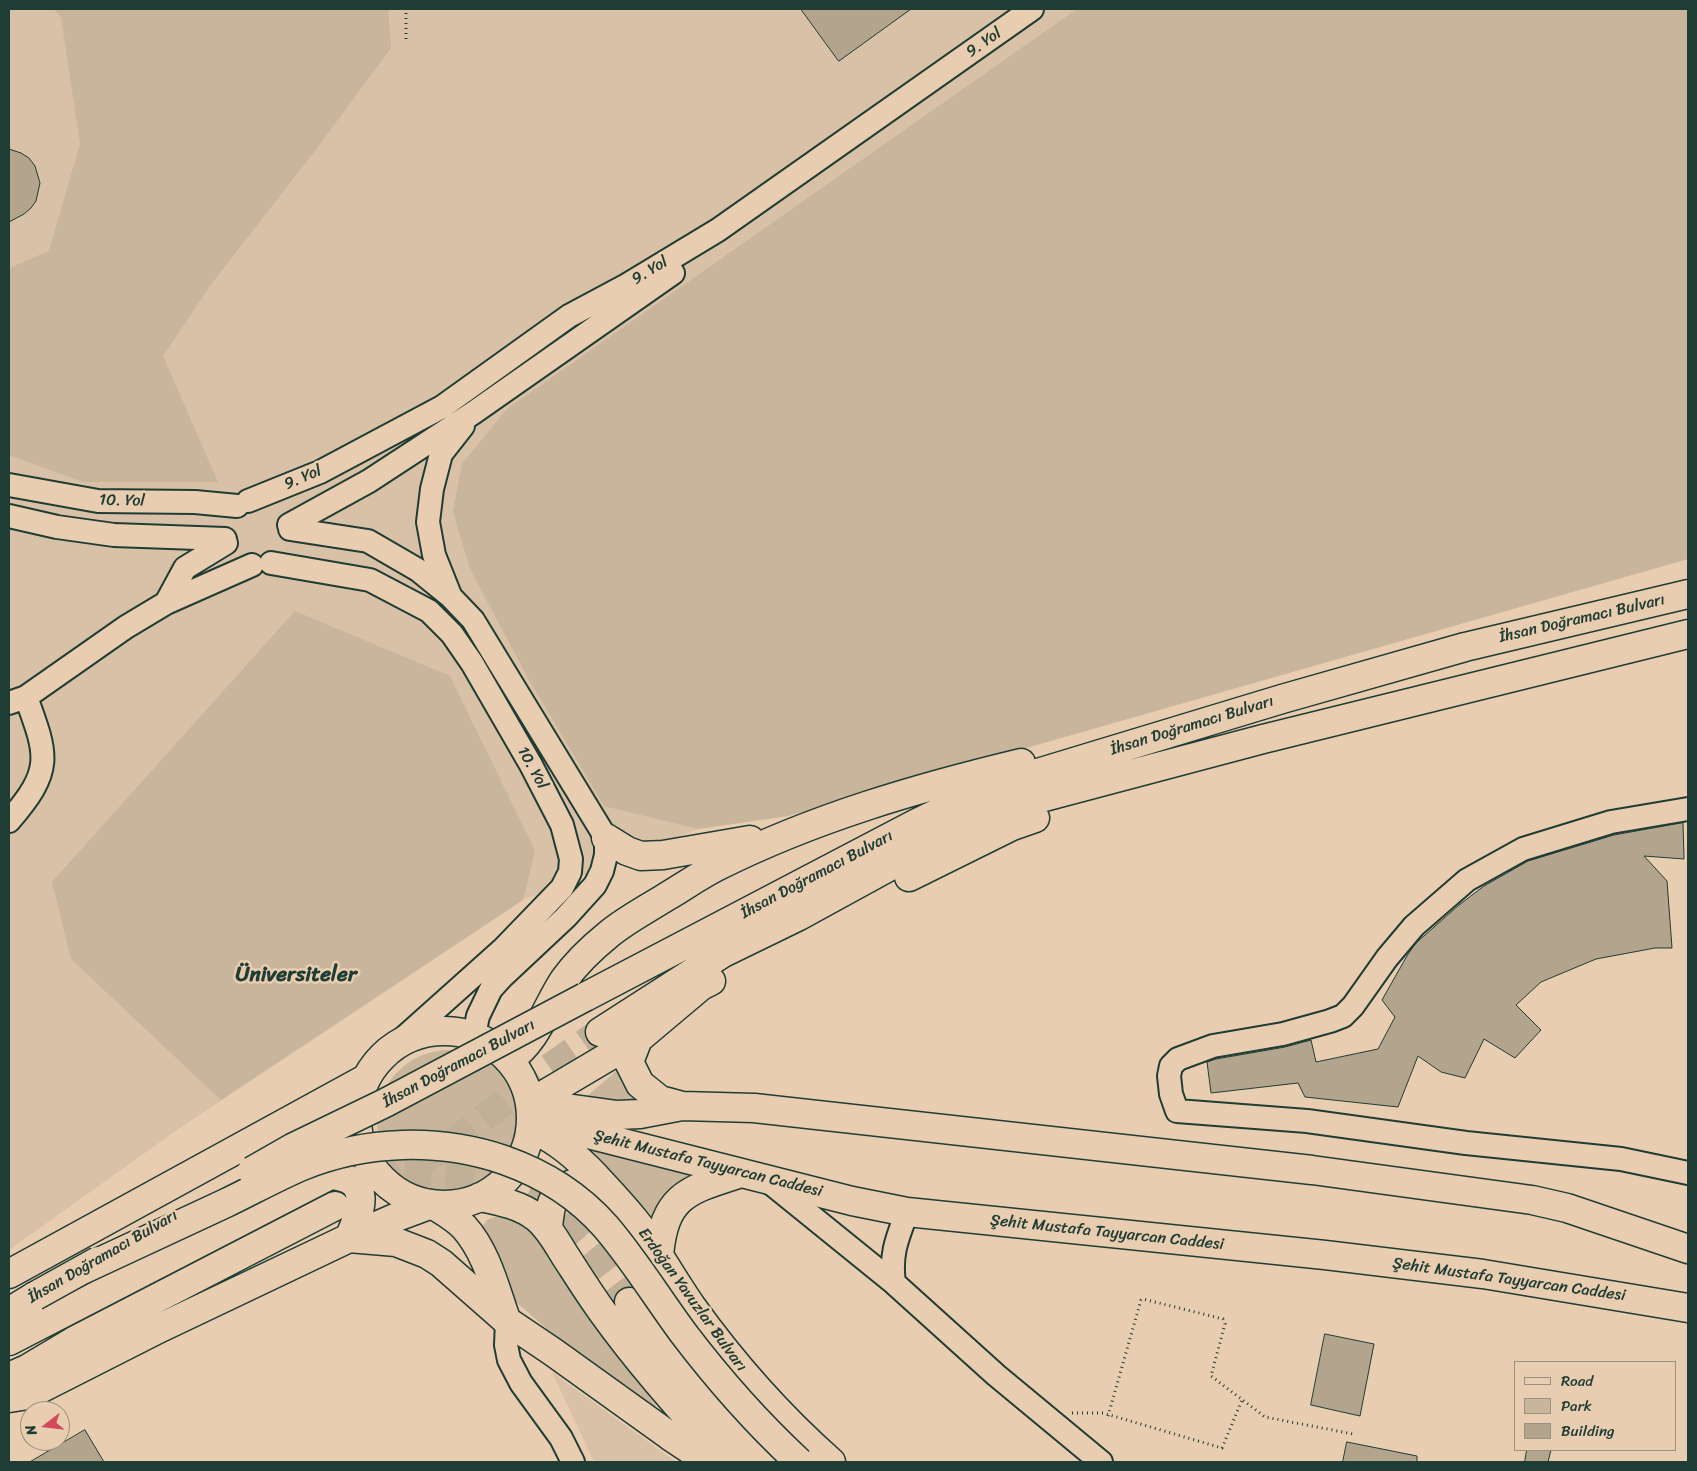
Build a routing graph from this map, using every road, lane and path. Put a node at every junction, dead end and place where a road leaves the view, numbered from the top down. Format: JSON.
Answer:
{"nodes":[{"id":1,"x":406,"y":9,"type":"edge"},
{"id":2,"x":1032,"y":9,"type":"edge"},
{"id":3,"x":1048,"y":9,"type":"edge"},
{"id":4,"x":406,"y":39,"type":"dead end"},
{"id":5,"x":473,"y":413,"type":"junction"},
{"id":6,"x":9,"y":486,"type":"edge"},
{"id":7,"x":243,"y":503,"type":"junction"},
{"id":8,"x":9,"y":516,"type":"edge"},
{"id":9,"x":290,"y":527,"type":"junction"},
{"id":10,"x":226,"y":541,"type":"junction"},
{"id":11,"x":262,"y":564,"type":"junction"},
{"id":12,"x":1688,"y":594,"type":"edge"},
{"id":13,"x":450,"y":596,"type":"junction"},
{"id":14,"x":166,"y":603,"type":"junction"},
{"id":15,"x":1688,"y":634,"type":"edge"},
{"id":16,"x":1282,"y":699,"type":"junction"},
{"id":17,"x":18,"y":700,"type":"edge"},
{"id":18,"x":1263,"y":739,"type":"junction"},
{"id":19,"x":551,"y":749,"type":"junction"},
{"id":20,"x":531,"y":765,"type":"junction"},
{"id":21,"x":587,"y":806,"type":"junction"},
{"id":22,"x":1688,"y":809,"type":"edge"},
{"id":23,"x":9,"y":821,"type":"edge"},
{"id":24,"x":562,"y":825,"type":"junction"},
{"id":25,"x":790,"y":833,"type":"junction"},
{"id":26,"x":606,"y":838,"type":"junction"},
{"id":27,"x":600,"y":1032,"type":"tunnel mouth"},
{"id":28,"x":474,"y":1036,"type":"junction"},
{"id":29,"x":638,"y":1039,"type":"junction"},
{"id":30,"x":398,"y":1044,"type":"junction"},
{"id":31,"x":509,"y":1060,"type":"junction"},
{"id":32,"x":365,"y":1079,"type":"junction"},
{"id":33,"x":682,"y":1106,"type":"junction"},
{"id":34,"x":530,"y":1116,"type":"junction"},
{"id":35,"x":358,"y":1127,"type":"junction"},
{"id":36,"x":1688,"y":1173,"type":"edge"},
{"id":37,"x":330,"y":1176,"type":"junction"},
{"id":38,"x":754,"y":1176,"type":"junction"},
{"id":39,"x":597,"y":1178,"type":"junction"},
{"id":40,"x":480,"y":1197,"type":"junction"},
{"id":41,"x":432,"y":1204,"type":"junction"},
{"id":42,"x":335,"y":1206,"type":"tunnel mouth"},
{"id":43,"x":907,"y":1212,"type":"junction"},
{"id":44,"x":548,"y":1229,"type":"junction"},
{"id":45,"x":349,"y":1238,"type":"junction"},
{"id":46,"x":1688,"y":1250,"type":"edge"},
{"id":47,"x":659,"y":1256,"type":"junction"},
{"id":48,"x":82,"y":1270,"type":"junction"},
{"id":49,"x":9,"y":1274,"type":"edge"},
{"id":50,"x":894,"y":1283,"type":"junction"},
{"id":51,"x":629,"y":1302,"type":"tunnel mouth"},
{"id":52,"x":1688,"y":1308,"type":"edge"},
{"id":53,"x":9,"y":1312,"type":"edge"},
{"id":54,"x":507,"y":1321,"type":"junction"},
{"id":55,"x":9,"y":1341,"type":"edge"},
{"id":56,"x":9,"y":1377,"type":"edge"},
{"id":57,"x":9,"y":1398,"type":"edge"},
{"id":58,"x":1242,"y":1400,"type":"junction"},
{"id":59,"x":1042,"y":1413,"type":"junction"},
{"id":60,"x":1108,"y":1416,"type":"junction"},
{"id":61,"x":1353,"y":1434,"type":"dead end"},
{"id":62,"x":573,"y":1462,"type":"edge"},
{"id":63,"x":709,"y":1462,"type":"edge"},
{"id":64,"x":729,"y":1462,"type":"edge"},
{"id":65,"x":763,"y":1462,"type":"edge"},
{"id":66,"x":799,"y":1462,"type":"edge"},
{"id":67,"x":831,"y":1462,"type":"edge"},
{"id":68,"x":1101,"y":1462,"type":"edge"}],
"edges":[{"from":1,"to":4,"type":"path"},
{"from":2,"to":7,"type":"street","name":"9. Yol"},
{"from":3,"to":5,"type":"street","name":"9. Yol"},
{"from":5,"to":9,"type":"street","name":"9. Yol"},
{"from":5,"to":13,"type":"street","name":"9. Yol"},
{"from":6,"to":7,"type":"street","name":"10. Yol"},
{"from":7,"to":9,"type":"street","name":"10. Yol"},
{"from":7,"to":10,"type":"street"},
{"from":8,"to":10,"type":"street","name":"10. Yol"},
{"from":9,"to":11,"type":"street"},
{"from":9,"to":13,"type":"street","name":"10. Yol"},
{"from":10,"to":11,"type":"street","name":"10. Yol"},
{"from":10,"to":14,"type":"street"},
{"from":11,"to":14,"type":"street"},
{"from":11,"to":20,"type":"street","name":"10. Yol"},
{"from":12,"to":16,"type":"main road","name":"İhsan Doğramacı Bulvarı"},
{"from":13,"to":19,"type":"street","name":"10. Yol"},
{"from":14,"to":17,"type":"street"},
{"from":15,"to":18,"type":"main road","name":"İhsan Doğramacı Bulvarı"},
{"from":16,"to":25,"type":"main road"},
{"from":16,"to":48,"type":"main road","name":"İhsan Doğramacı Bulvarı","bridge":true},
{"from":17,"to":23,"type":"street"},
{"from":18,"to":27,"type":"main road","name":"İhsan Doğramacı Bulvarı"},
{"from":18,"to":29,"type":"main road"},
{"from":19,"to":20,"type":"street"},
{"from":19,"to":21,"type":"street","name":"10. Yol"},
{"from":20,"to":24,"type":"street","name":"10. Yol"},
{"from":21,"to":24,"type":"street"},
{"from":21,"to":26,"type":"street","name":"10. Yol"},
{"from":22,"to":36,"type":"street"},
{"from":24,"to":30,"type":"street","name":"10. Yol"},
{"from":25,"to":26,"type":"main road"},
{"from":25,"to":31,"type":"main road"},
{"from":26,"to":28,"type":"street"},
{"from":28,"to":30,"type":"main road"},
{"from":28,"to":31,"type":"main road"},
{"from":29,"to":33,"type":"main road"},
{"from":29,"to":34,"type":"main road"},
{"from":30,"to":32,"type":"main road"},
{"from":31,"to":34,"type":"main road"},
{"from":32,"to":35,"type":"main road"},
{"from":32,"to":49,"type":"main road"},
{"from":33,"to":34,"type":"main road","name":"Şehit Mustafa Tayyarcan Caddesi"},
{"from":33,"to":46,"type":"main road","name":"Şehit Mustafa Tayyarcan Caddesi"},
{"from":34,"to":38,"type":"main road","name":"Şehit Mustafa Tayyarcan Caddesi"},
{"from":34,"to":39,"type":"main road","name":"Erdoğan Yavuzlar Bulvarı"},
{"from":34,"to":40,"type":"main road"},
{"from":35,"to":37,"type":"main road","name":"İhsan Doğramacı Bulvarı"},
{"from":35,"to":41,"type":"main road"},
{"from":37,"to":45,"type":"main road"},
{"from":37,"to":55,"type":"main road","name":"İhsan Doğramacı Bulvarı"},
{"from":38,"to":43,"type":"main road","name":"Şehit Mustafa Tayyarcan Caddesi"},
{"from":38,"to":47,"type":"main road"},
{"from":38,"to":50,"type":"street"},
{"from":39,"to":44,"type":"main road"},
{"from":39,"to":47,"type":"main road","name":"Erdoğan Yavuzlar Bulvarı"},
{"from":40,"to":41,"type":"main road"},
{"from":40,"to":44,"type":"main road"},
{"from":41,"to":45,"type":"main road"},
{"from":41,"to":54,"type":"main road"},
{"from":42,"to":56,"type":"main road"},
{"from":43,"to":50,"type":"street"},
{"from":43,"to":52,"type":"main road","name":"Şehit Mustafa Tayyarcan Caddesi"},
{"from":44,"to":64,"type":"main road"},
{"from":45,"to":54,"type":"main road"},
{"from":45,"to":57,"type":"main road"},
{"from":47,"to":67,"type":"main road","name":"Erdoğan Yavuzlar Bulvarı"},
{"from":48,"to":53,"type":"main road","name":"İhsan Doğramacı Bulvarı","bridge":true},
{"from":48,"to":66,"type":"main road","bridge":true},
{"from":50,"to":59,"type":"street"},
{"from":51,"to":65,"type":"main road"},
{"from":54,"to":62,"type":"street"},
{"from":54,"to":63,"type":"main road"},
{"from":58,"to":60,"type":"path"},
{"from":58,"to":60,"type":"path"},
{"from":58,"to":61,"type":"path"},
{"from":59,"to":60,"type":"path"},
{"from":59,"to":68,"type":"street"}]}
